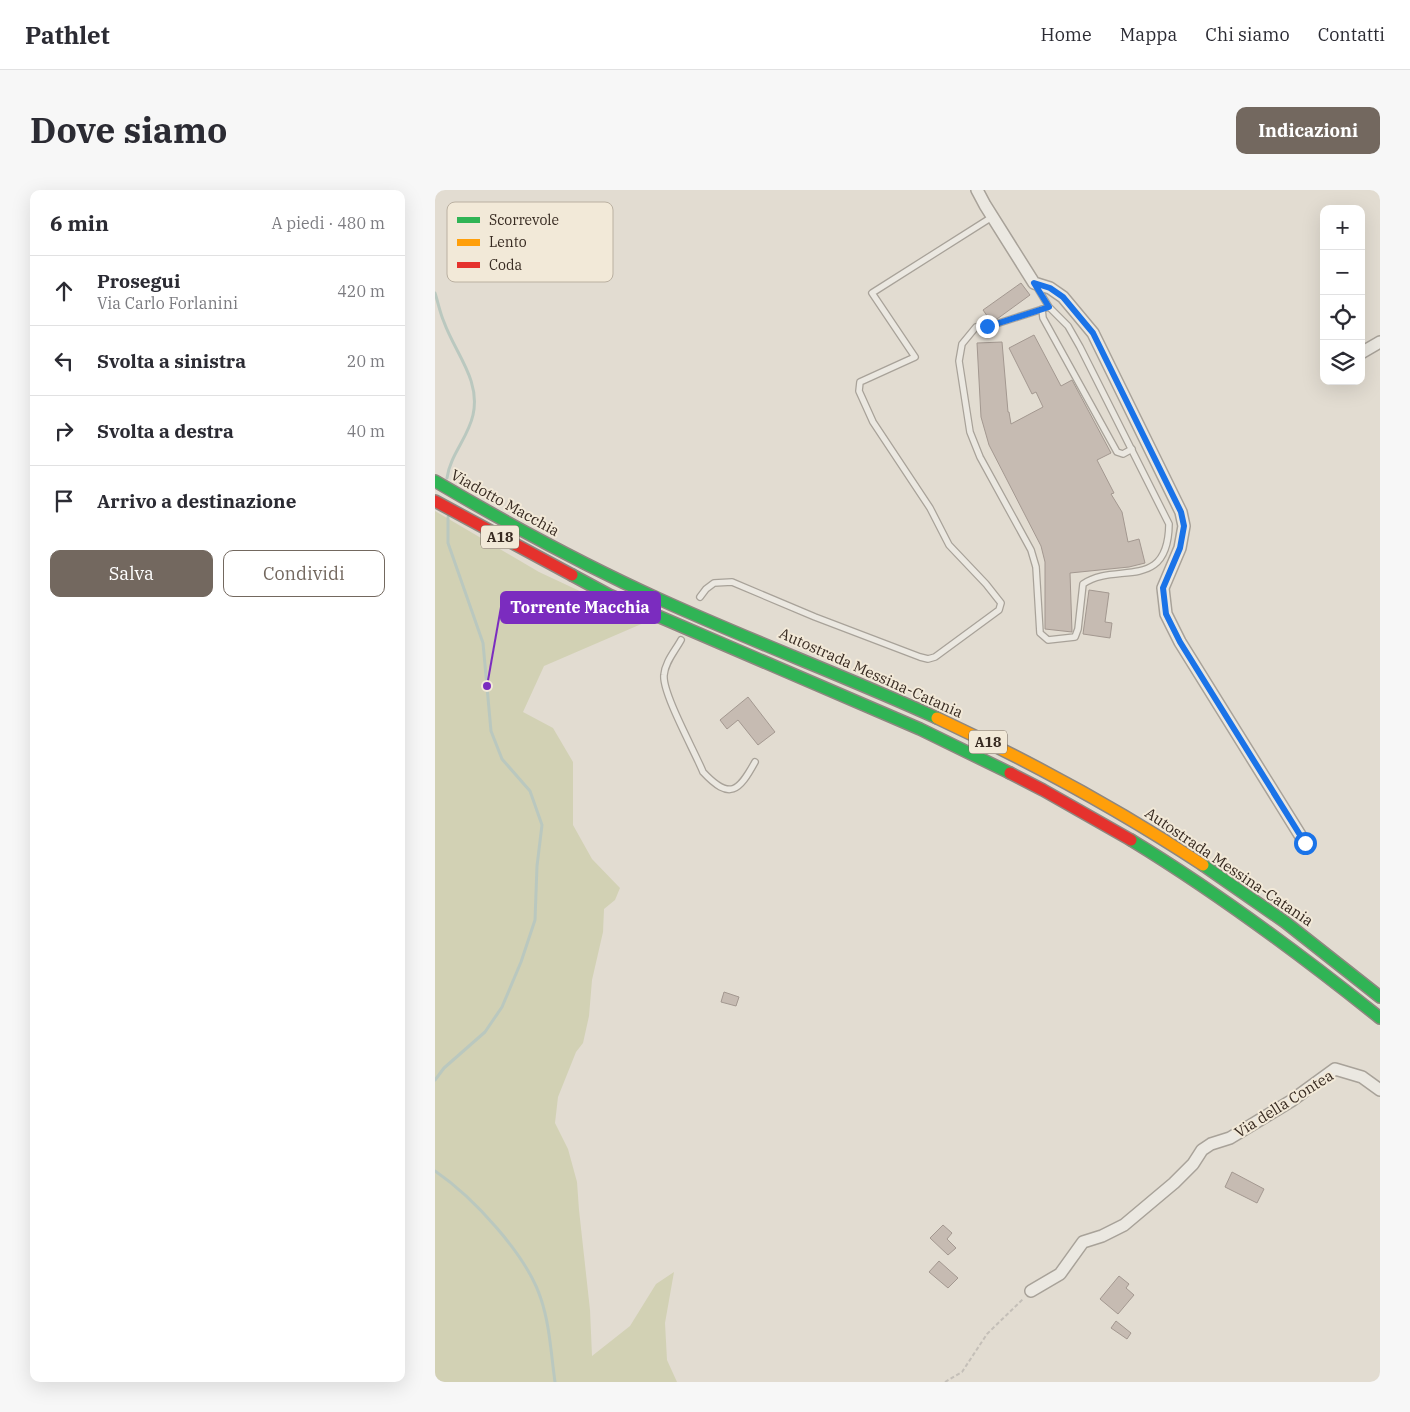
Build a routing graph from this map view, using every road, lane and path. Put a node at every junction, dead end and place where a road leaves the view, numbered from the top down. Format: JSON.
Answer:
{"nodes":[{"id":1,"x":977,"y":190,"type":"edge"},
{"id":2,"x":992,"y":217,"type":"junction"},
{"id":3,"x":1034,"y":283,"type":"junction"},
{"id":4,"x":1049,"y":307,"type":"junction"},
{"id":5,"x":1042,"y":309,"type":"junction"},
{"id":6,"x":1380,"y":342,"type":"edge"},
{"id":7,"x":1365,"y":350,"type":"edge"},
{"id":8,"x":1132,"y":449,"type":"junction"},
{"id":9,"x":435,"y":481,"type":"edge"},
{"id":10,"x":435,"y":501,"type":"edge"},
{"id":11,"x":561,"y":551,"type":"joint"},
{"id":12,"x":700,"y":597,"type":"dead end"},
{"id":13,"x":683,"y":627,"type":"junction"},
{"id":14,"x":705,"y":630,"type":"dead end"},
{"id":15,"x":719,"y":636,"type":"dead end"},
{"id":16,"x":681,"y":640,"type":"dead end"},
{"id":17,"x":736,"y":650,"type":"junction"},
{"id":18,"x":755,"y":762,"type":"dead end"},
{"id":19,"x":1305,"y":843,"type":"dead end"},
{"id":20,"x":1380,"y":997,"type":"edge"},
{"id":21,"x":1380,"y":1018,"type":"edge"},
{"id":22,"x":1380,"y":1090,"type":"edge"},
{"id":23,"x":1031,"y":1291,"type":"joint"},
{"id":24,"x":945,"y":1382,"type":"edge"}],
"edges":[{"from":1,"to":2,"type":"street"},
{"from":2,"to":3,"type":"street"},
{"from":2,"to":12,"type":"lane"},
{"from":3,"to":4,"type":"lane"},
{"from":3,"to":19,"type":"street"},
{"from":4,"to":5,"type":"lane"},
{"from":4,"to":8,"type":"lane"},
{"from":5,"to":8,"type":"lane"},
{"from":5,"to":8,"type":"lane"},
{"from":6,"to":7,"type":"street"},
{"from":9,"to":11,"type":"highway","name":"Viadotto Macchia","number":"A18"},
{"from":10,"to":13,"type":"highway","name":"Autostrada Messina-Catania","number":"A18"},
{"from":11,"to":20,"type":"highway","name":"Autostrada Messina-Catania","number":"A18"},
{"from":13,"to":14,"type":"lane"},
{"from":13,"to":17,"type":"highway","name":"Autostrada Messina-Catania","number":"A18"},
{"from":15,"to":17,"type":"lane"},
{"from":16,"to":18,"type":"lane"},
{"from":17,"to":21,"type":"highway","name":"Autostrada Messina-Catania","number":"A18"},
{"from":22,"to":23,"type":"street","name":"Via della Contea"},
{"from":23,"to":24,"type":"path"}]}
